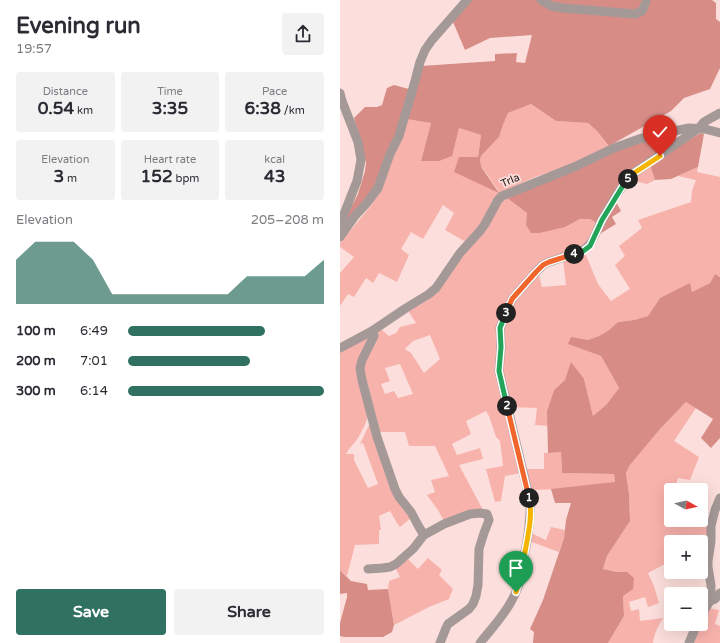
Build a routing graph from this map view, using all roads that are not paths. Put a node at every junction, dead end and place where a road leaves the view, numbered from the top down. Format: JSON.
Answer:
{"nodes":[{"id":1,"x":467,"y":0,"type":"edge"},
{"id":2,"x":541,"y":0,"type":"edge"},
{"id":3,"x":646,"y":2,"type":"dead end"},
{"id":4,"x":340,"y":93,"type":"edge"},
{"id":5,"x":720,"y":113,"type":"edge"},
{"id":6,"x":699,"y":128,"type":"junction"},
{"id":7,"x":720,"y":133,"type":"edge"},
{"id":8,"x":340,"y":224,"type":"edge"},
{"id":9,"x":340,"y":237,"type":"edge"},
{"id":10,"x":372,"y":331,"type":"junction"},
{"id":11,"x":340,"y":348,"type":"edge"},
{"id":12,"x":720,"y":498,"type":"edge"},
{"id":13,"x":424,"y":535,"type":"junction"},
{"id":14,"x":368,"y":569,"type":"dead end"},
{"id":15,"x":720,"y":593,"type":"edge"},
{"id":16,"x":710,"y":601,"type":"junction"},
{"id":17,"x":708,"y":604,"type":"edge"},
{"id":18,"x":694,"y":631,"type":"edge"},
{"id":19,"x":440,"y":643,"type":"edge"},
{"id":20,"x":480,"y":643,"type":"edge"},
{"id":21,"x":688,"y":643,"type":"edge"}],
"edges":[{"from":1,"to":9,"type":"street"},
{"from":2,"to":3,"type":"street"},
{"from":4,"to":8,"type":"street"},
{"from":5,"to":6,"type":"street"},
{"from":6,"to":7,"type":"street","name":"Trla"},
{"from":6,"to":10,"type":"street","name":"Trla"},
{"from":6,"to":20,"type":"street"},
{"from":10,"to":11,"type":"street","name":"Trla"},
{"from":10,"to":13,"type":"street"},
{"from":12,"to":16,"type":"street"},
{"from":13,"to":14,"type":"street"},
{"from":13,"to":19,"type":"street"},
{"from":15,"to":16,"type":"street"},
{"from":16,"to":17,"type":"street"},
{"from":18,"to":21,"type":"street"}]}
